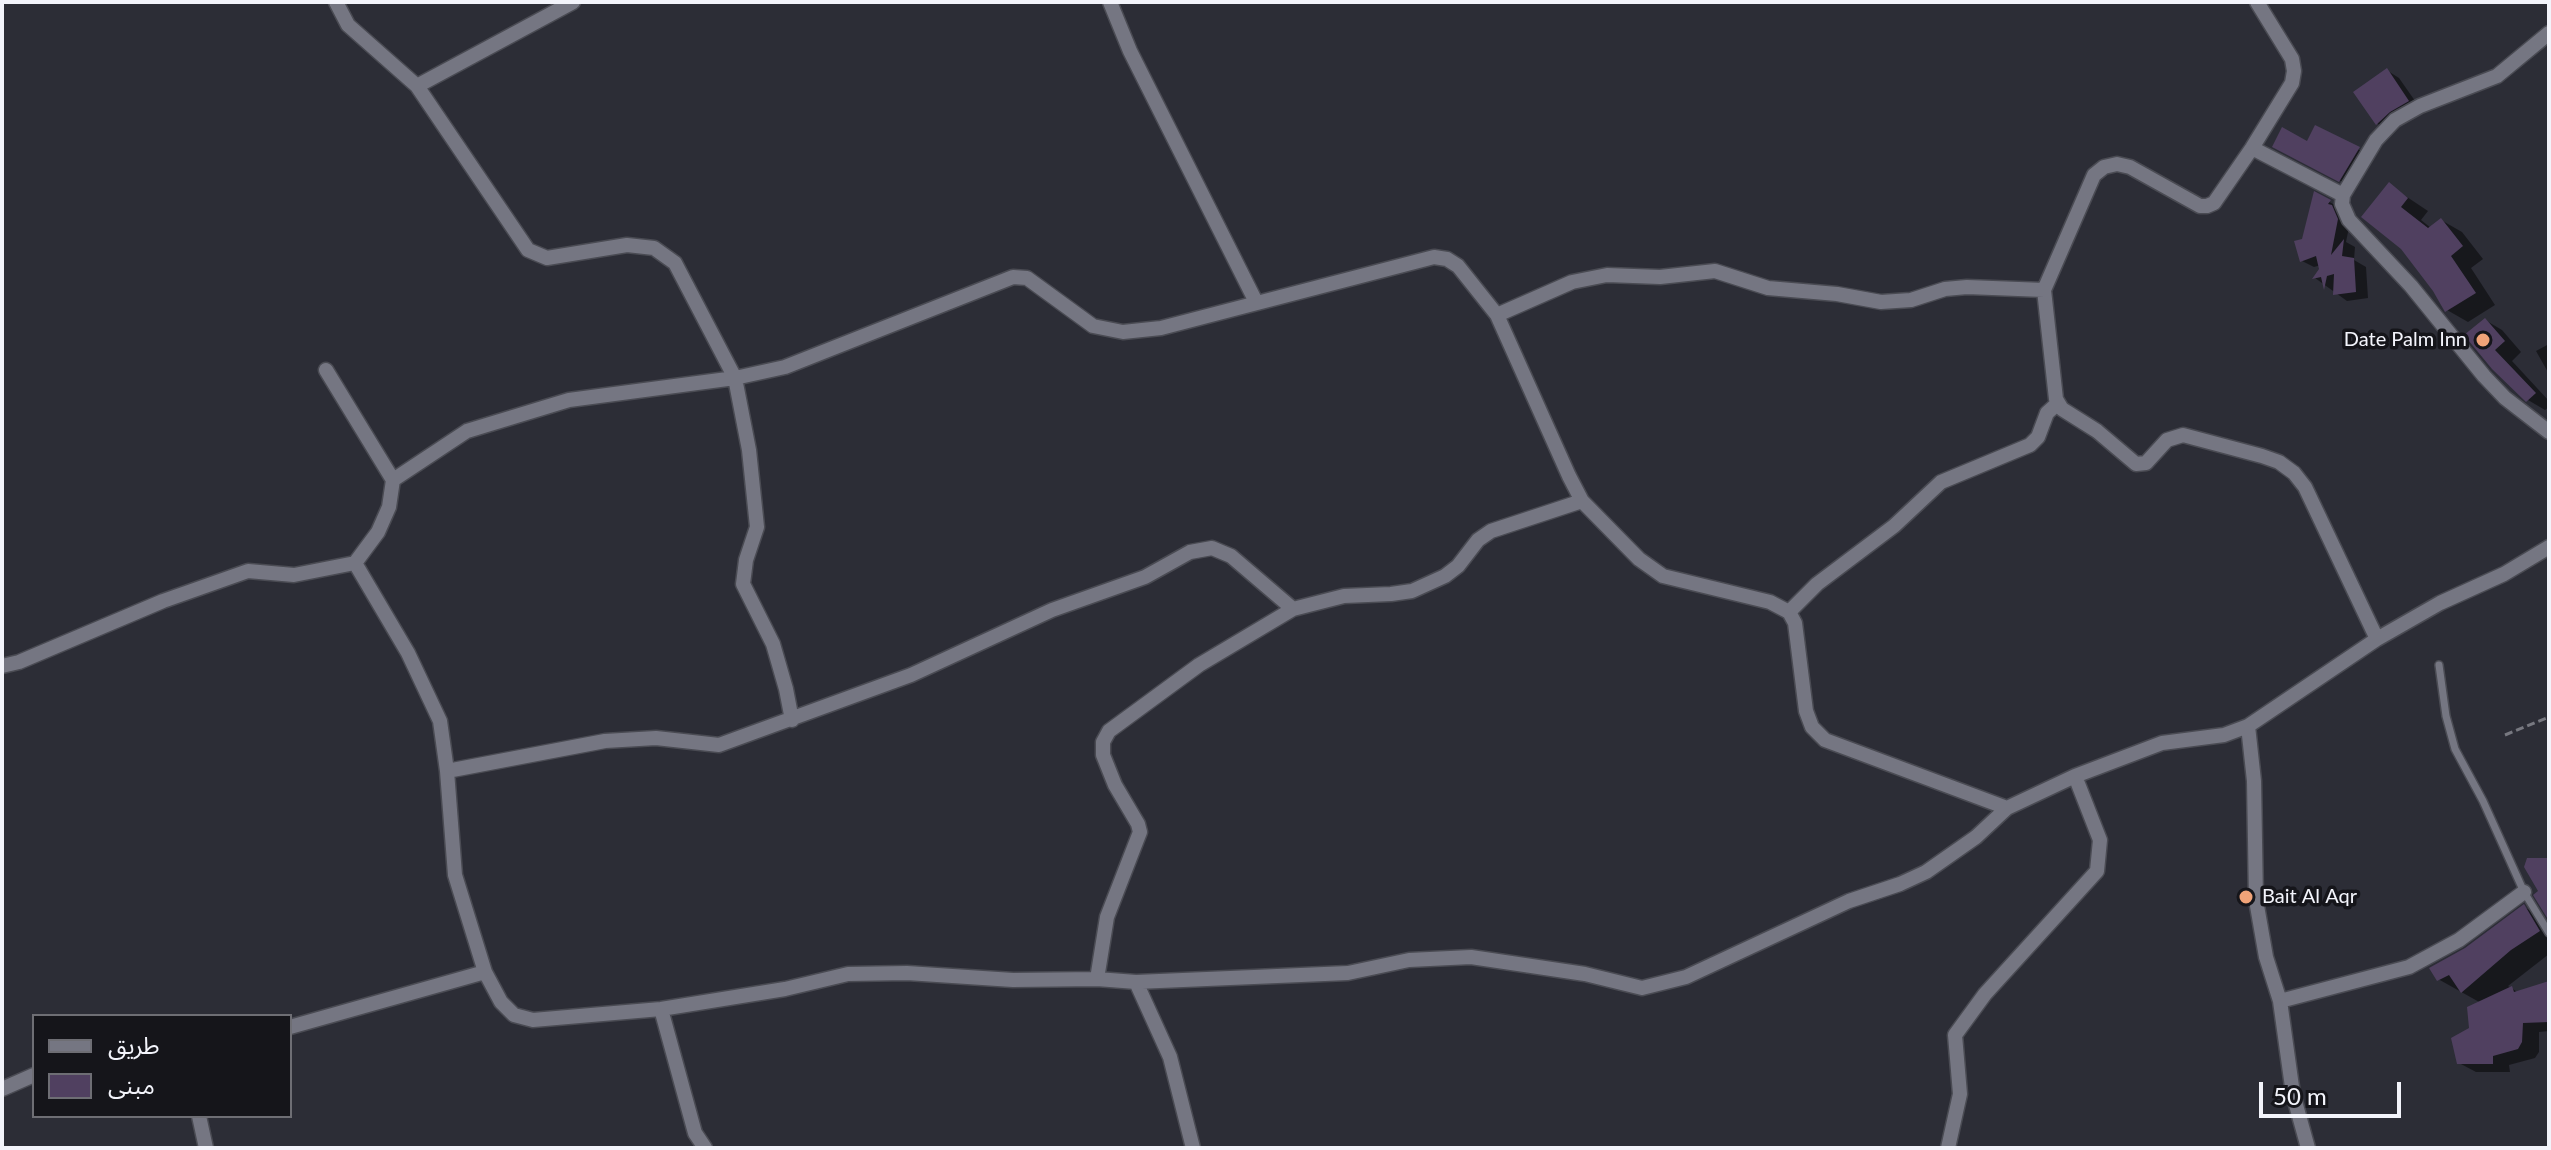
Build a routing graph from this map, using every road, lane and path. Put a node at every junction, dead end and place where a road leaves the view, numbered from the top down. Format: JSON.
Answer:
{"nodes":[{"id":1,"x":336,"y":2,"type":"edge"},
{"id":2,"x":573,"y":2,"type":"edge"},
{"id":3,"x":1110,"y":2,"type":"edge"},
{"id":4,"x":2257,"y":2,"type":"edge"},
{"id":5,"x":2549,"y":33,"type":"edge"},
{"id":6,"x":417,"y":86,"type":"junction"},
{"id":7,"x":2252,"y":148,"type":"junction"},
{"id":8,"x":2343,"y":195,"type":"junction"},
{"id":9,"x":2044,"y":290,"type":"junction"},
{"id":10,"x":1256,"y":302,"type":"junction"},
{"id":11,"x":1497,"y":315,"type":"junction"},
{"id":12,"x":326,"y":370,"type":"dead end"},
{"id":13,"x":735,"y":378,"type":"junction"},
{"id":14,"x":2058,"y":403,"type":"junction"},
{"id":15,"x":2549,"y":432,"type":"edge"},
{"id":16,"x":393,"y":480,"type":"junction"},
{"id":17,"x":1582,"y":501,"type":"junction"},
{"id":18,"x":2549,"y":547,"type":"edge"},
{"id":19,"x":355,"y":563,"type":"junction"},
{"id":20,"x":1293,"y":609,"type":"junction"},
{"id":21,"x":1789,"y":612,"type":"junction"},
{"id":22,"x":2377,"y":639,"type":"junction"},
{"id":23,"x":2439,"y":665,"type":"dead end"},
{"id":24,"x":2,"y":666,"type":"edge"},
{"id":25,"x":2549,"y":717,"type":"edge"},
{"id":26,"x":792,"y":720,"type":"junction"},
{"id":27,"x":2248,"y":726,"type":"junction"},
{"id":28,"x":2505,"y":735,"type":"dead end"},
{"id":29,"x":447,"y":771,"type":"junction"},
{"id":30,"x":2075,"y":776,"type":"junction"},
{"id":31,"x":2007,"y":808,"type":"junction"},
{"id":32,"x":2524,"y":892,"type":"junction"},
{"id":33,"x":2549,"y":933,"type":"edge"},
{"id":34,"x":485,"y":972,"type":"junction"},
{"id":35,"x":1097,"y":979,"type":"junction"},
{"id":36,"x":1136,"y":982,"type":"junction"},
{"id":37,"x":2280,"y":1001,"type":"junction"},
{"id":38,"x":661,"y":1009,"type":"junction"},
{"id":39,"x":292,"y":1026,"type":"edge"},
{"id":40,"x":32,"y":1076,"type":"edge"},
{"id":41,"x":2,"y":1089,"type":"edge"},
{"id":42,"x":199,"y":1118,"type":"edge"},
{"id":43,"x":206,"y":1148,"type":"edge"},
{"id":44,"x":705,"y":1148,"type":"edge"},
{"id":45,"x":1193,"y":1148,"type":"edge"},
{"id":46,"x":1948,"y":1148,"type":"edge"},
{"id":47,"x":2308,"y":1148,"type":"edge"}],
"edges":[{"from":1,"to":6,"type":"street"},
{"from":2,"to":6,"type":"street"},
{"from":3,"to":10,"type":"street"},
{"from":4,"to":7,"type":"street"},
{"from":5,"to":8,"type":"street"},
{"from":6,"to":13,"type":"street"},
{"from":7,"to":8,"type":"street"},
{"from":7,"to":9,"type":"street"},
{"from":8,"to":15,"type":"street"},
{"from":9,"to":11,"type":"street"},
{"from":9,"to":14,"type":"street"},
{"from":10,"to":11,"type":"street"},
{"from":10,"to":13,"type":"street"},
{"from":11,"to":17,"type":"street"},
{"from":12,"to":16,"type":"street"},
{"from":13,"to":16,"type":"street"},
{"from":13,"to":26,"type":"street"},
{"from":14,"to":21,"type":"street"},
{"from":14,"to":22,"type":"street"},
{"from":16,"to":19,"type":"street"},
{"from":17,"to":20,"type":"street"},
{"from":17,"to":21,"type":"street"},
{"from":18,"to":22,"type":"street"},
{"from":19,"to":24,"type":"street"},
{"from":19,"to":29,"type":"street"},
{"from":20,"to":26,"type":"street"},
{"from":20,"to":35,"type":"street"},
{"from":21,"to":31,"type":"street"},
{"from":22,"to":27,"type":"street"},
{"from":23,"to":32,"type":"lane"},
{"from":25,"to":28,"type":"path"},
{"from":26,"to":29,"type":"street"},
{"from":27,"to":30,"type":"street"},
{"from":27,"to":37,"type":"street"},
{"from":29,"to":34,"type":"street"},
{"from":30,"to":31,"type":"street"},
{"from":30,"to":46,"type":"street"},
{"from":31,"to":36,"type":"street"},
{"from":32,"to":33,"type":"lane"},
{"from":32,"to":37,"type":"street"},
{"from":34,"to":38,"type":"street"},
{"from":34,"to":39,"type":"street"},
{"from":35,"to":36,"type":"street"},
{"from":35,"to":38,"type":"street"},
{"from":36,"to":45,"type":"street"},
{"from":37,"to":47,"type":"street"},
{"from":38,"to":44,"type":"street"},
{"from":40,"to":41,"type":"street"},
{"from":42,"to":43,"type":"street"}]}
